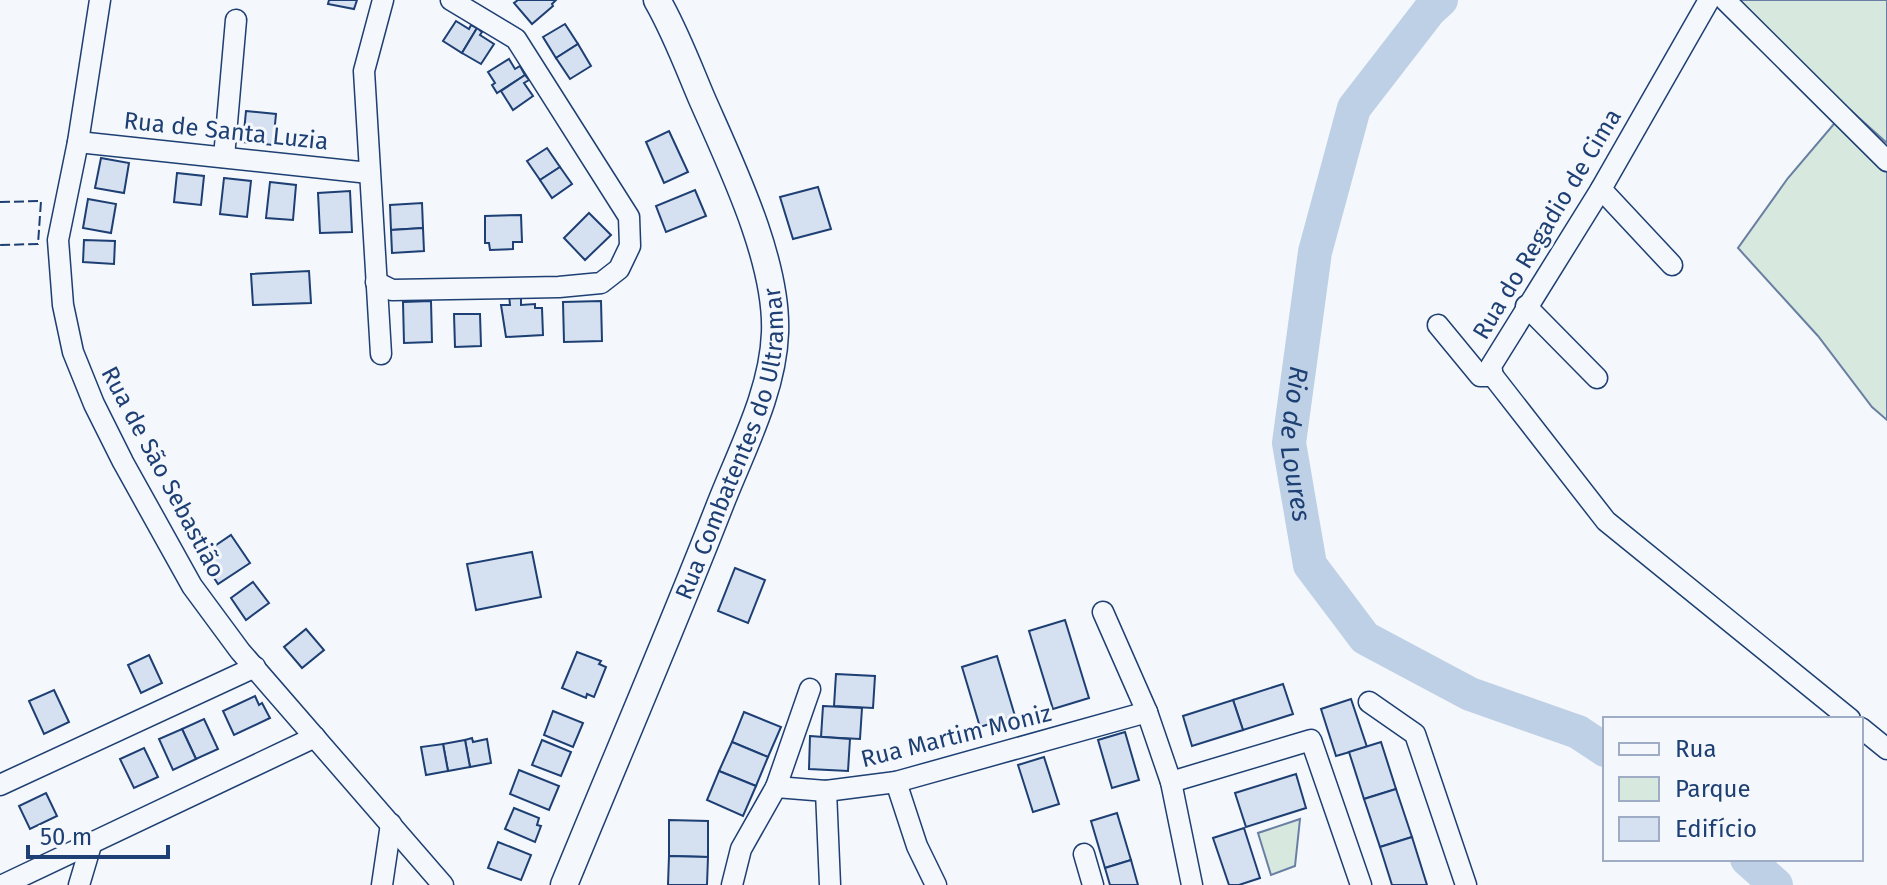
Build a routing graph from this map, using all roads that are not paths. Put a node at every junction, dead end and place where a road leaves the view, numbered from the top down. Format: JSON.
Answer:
{"nodes":[{"id":1,"x":100,"y":0,"type":"edge"},
{"id":2,"x":383,"y":0,"type":"edge"},
{"id":3,"x":451,"y":0,"type":"edge"},
{"id":4,"x":657,"y":0,"type":"edge"},
{"id":5,"x":1709,"y":0,"type":"edge"},
{"id":6,"x":1725,"y":0,"type":"edge"},
{"id":7,"x":236,"y":20,"type":"dead end"},
{"id":8,"x":78,"y":142,"type":"junction"},
{"id":9,"x":224,"y":157,"type":"junction"},
{"id":10,"x":1887,"y":161,"type":"edge"},
{"id":11,"x":369,"y":173,"type":"junction"},
{"id":12,"x":1601,"y":189,"type":"junction"},
{"id":13,"x":1672,"y":265,"type":"dead end"},
{"id":14,"x":376,"y":282,"type":"junction"},
{"id":15,"x":1526,"y":306,"type":"junction"},
{"id":16,"x":1438,"y":325,"type":"dead end"},
{"id":17,"x":381,"y":354,"type":"dead end"},
{"id":18,"x":1493,"y":376,"type":"junction"},
{"id":19,"x":1597,"y":378,"type":"dead end"},
{"id":20,"x":1103,"y":612,"type":"dead end"},
{"id":21,"x":255,"y":667,"type":"junction"},
{"id":22,"x":810,"y":689,"type":"dead end"},
{"id":23,"x":1369,"y":702,"type":"dead end"},
{"id":24,"x":1147,"y":712,"type":"junction"},
{"id":25,"x":1848,"y":717,"type":"edge"},
{"id":26,"x":1863,"y":730,"type":"edge"},
{"id":27,"x":315,"y":737,"type":"junction"},
{"id":28,"x":1887,"y":749,"type":"edge"},
{"id":29,"x":896,"y":782,"type":"junction"},
{"id":30,"x":1171,"y":782,"type":"junction"},
{"id":31,"x":0,"y":785,"type":"edge"},
{"id":32,"x":776,"y":787,"type":"junction"},
{"id":33,"x":826,"y":791,"type":"junction"},
{"id":34,"x":391,"y":824,"type":"junction"},
{"id":35,"x":91,"y":845,"type":"junction"},
{"id":36,"x":1084,"y":854,"type":"dead end"},
{"id":37,"x":3,"y":885,"type":"edge"},
{"id":38,"x":79,"y":885,"type":"edge"},
{"id":39,"x":382,"y":885,"type":"edge"},
{"id":40,"x":443,"y":885,"type":"edge"},
{"id":41,"x":564,"y":885,"type":"edge"},
{"id":42,"x":732,"y":885,"type":"edge"},
{"id":43,"x":830,"y":885,"type":"edge"},
{"id":44,"x":936,"y":885,"type":"edge"},
{"id":45,"x":1093,"y":885,"type":"edge"},
{"id":46,"x":1192,"y":885,"type":"edge"},
{"id":47,"x":1361,"y":885,"type":"edge"},
{"id":48,"x":1466,"y":885,"type":"edge"}],
"edges":[{"from":1,"to":8,"type":"street","name":"Rua de São Sebastião"},
{"from":2,"to":11,"type":"street"},
{"from":3,"to":14,"type":"street"},
{"from":4,"to":41,"type":"main road","name":"Rua Combatentes do Ultramar"},
{"from":5,"to":12,"type":"street","name":"Rua do Regadio de Cima"},
{"from":6,"to":10,"type":"street"},
{"from":7,"to":9,"type":"street"},
{"from":8,"to":9,"type":"street","name":"Rua de Santa Luzia"},
{"from":8,"to":21,"type":"street","name":"Rua de São Sebastião"},
{"from":9,"to":11,"type":"street","name":"Rua de Santa Luzia"},
{"from":11,"to":14,"type":"street"},
{"from":12,"to":13,"type":"street"},
{"from":12,"to":15,"type":"street","name":"Rua do Regadio de Cima"},
{"from":14,"to":17,"type":"street"},
{"from":15,"to":18,"type":"street","name":"Rua do Regadio de Cima"},
{"from":15,"to":19,"type":"street"},
{"from":16,"to":18,"type":"street"},
{"from":18,"to":25,"type":"street","name":"Rua do Regadio de Cima"},
{"from":20,"to":24,"type":"street"},
{"from":21,"to":27,"type":"street","name":"Rua de São Sebastião"},
{"from":21,"to":31,"type":"street"},
{"from":22,"to":32,"type":"street"},
{"from":23,"to":48,"type":"street"},
{"from":24,"to":29,"type":"street","name":"Rua Martim Moniz"},
{"from":24,"to":30,"type":"street"},
{"from":26,"to":28,"type":"street"},
{"from":27,"to":34,"type":"street","name":"Rua de São Sebastião"},
{"from":27,"to":35,"type":"street"},
{"from":29,"to":33,"type":"street","name":"Rua Martim Moniz"},
{"from":29,"to":44,"type":"street"},
{"from":30,"to":46,"type":"street"},
{"from":30,"to":47,"type":"street"},
{"from":32,"to":33,"type":"street","name":"Rua Martim Moniz"},
{"from":32,"to":42,"type":"street"},
{"from":33,"to":43,"type":"street"},
{"from":34,"to":39,"type":"street"},
{"from":34,"to":40,"type":"street","name":"Rua de São Sebastião"},
{"from":35,"to":37,"type":"street"},
{"from":35,"to":38,"type":"street"},
{"from":36,"to":45,"type":"street"}]}
